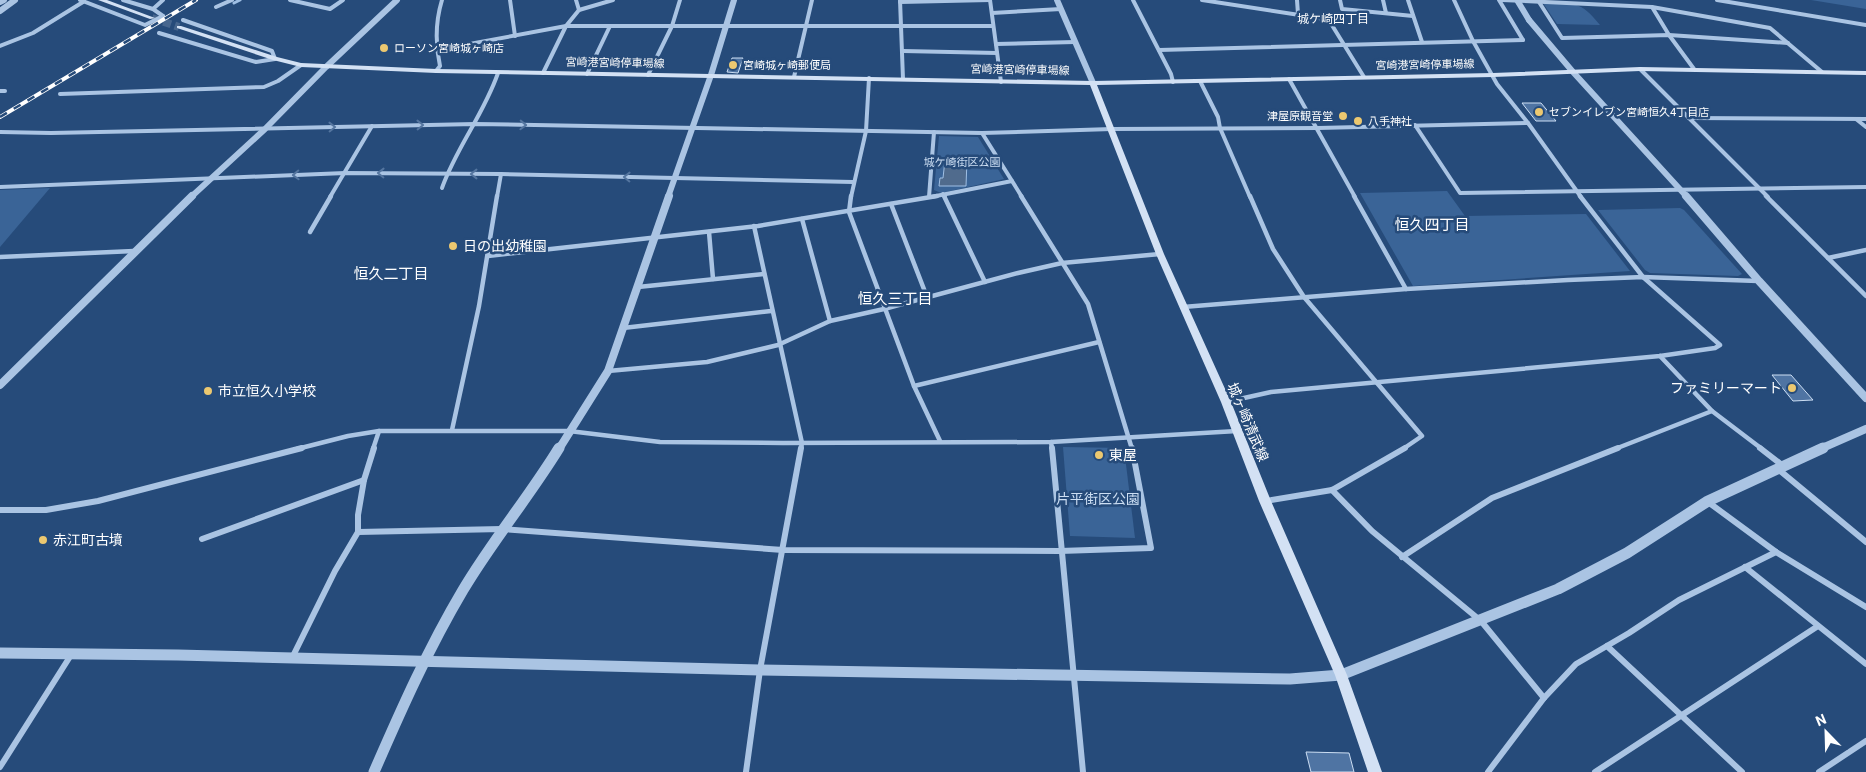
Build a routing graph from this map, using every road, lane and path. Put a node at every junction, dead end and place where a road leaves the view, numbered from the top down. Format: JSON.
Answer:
{"nodes":[{"id":1,"x":4,"y":0,"type":"edge"},
{"id":2,"x":15,"y":0,"type":"edge"},
{"id":3,"x":101,"y":0,"type":"edge"},
{"id":4,"x":123,"y":0,"type":"edge"},
{"id":5,"x":163,"y":0,"type":"edge"},
{"id":6,"x":232,"y":0,"type":"edge"},
{"id":7,"x":290,"y":0,"type":"edge"},
{"id":8,"x":343,"y":0,"type":"edge"},
{"id":9,"x":397,"y":0,"type":"edge"},
{"id":10,"x":442,"y":0,"type":"edge"},
{"id":11,"x":510,"y":0,"type":"edge"},
{"id":12,"x":576,"y":0,"type":"edge"},
{"id":13,"x":613,"y":0,"type":"edge"},
{"id":14,"x":680,"y":0,"type":"edge"},
{"id":15,"x":734,"y":0,"type":"edge"},
{"id":16,"x":812,"y":0,"type":"edge"},
{"id":17,"x":990,"y":0,"type":"edge"},
{"id":18,"x":1057,"y":0,"type":"edge"},
{"id":19,"x":1133,"y":0,"type":"edge"},
{"id":20,"x":1202,"y":0,"type":"edge"},
{"id":21,"x":1297,"y":0,"type":"edge"},
{"id":22,"x":1340,"y":0,"type":"edge"},
{"id":23,"x":1383,"y":0,"type":"edge"},
{"id":24,"x":1408,"y":0,"type":"edge"},
{"id":25,"x":1454,"y":0,"type":"edge"},
{"id":26,"x":1501,"y":0,"type":"edge"},
{"id":27,"x":1517,"y":0,"type":"edge"},
{"id":28,"x":1716,"y":0,"type":"edge"},
{"id":29,"x":81,"y":1,"type":"edge"},
{"id":30,"x":900,"y":1,"type":"edge"},
{"id":31,"x":1213,"y":1,"type":"edge"},
{"id":32,"x":0,"y":2,"type":"edge"},
{"id":33,"x":1539,"y":2,"type":"junction"},
{"id":34,"x":216,"y":7,"type":"dead end"},
{"id":35,"x":1652,"y":7,"type":"junction"},
{"id":36,"x":153,"y":9,"type":"junction"},
{"id":37,"x":1061,"y":9,"type":"junction"},
{"id":38,"x":579,"y":10,"type":"junction"},
{"id":39,"x":0,"y":11,"type":"edge"},
{"id":40,"x":992,"y":13,"type":"junction"},
{"id":41,"x":1386,"y":13,"type":"junction"},
{"id":42,"x":1298,"y":14,"type":"junction"},
{"id":43,"x":1413,"y":16,"type":"junction"},
{"id":44,"x":152,"y":18,"type":"tunnel mouth"},
{"id":45,"x":183,"y":20,"type":"tunnel mouth"},
{"id":46,"x":1529,"y":20,"type":"joint"},
{"id":47,"x":1866,"y":25,"type":"edge"},
{"id":48,"x":566,"y":26,"type":"junction"},
{"id":49,"x":610,"y":26,"type":"junction"},
{"id":50,"x":672,"y":26,"type":"junction"},
{"id":51,"x":807,"y":26,"type":"junction"},
{"id":52,"x":902,"y":26,"type":"junction"},
{"id":53,"x":993,"y":26,"type":"junction"},
{"id":54,"x":180,"y":27,"type":"tunnel mouth"},
{"id":55,"x":726,"y":27,"type":"junction"},
{"id":56,"x":159,"y":33,"type":"dead end"},
{"id":57,"x":1669,"y":35,"type":"junction"},
{"id":58,"x":515,"y":36,"type":"junction"},
{"id":59,"x":1473,"y":41,"type":"junction"},
{"id":60,"x":1075,"y":42,"type":"junction"},
{"id":61,"x":1422,"y":42,"type":"junction"},
{"id":62,"x":1788,"y":43,"type":"junction"},
{"id":63,"x":996,"y":44,"type":"junction"},
{"id":64,"x":1343,"y":44,"type":"junction"},
{"id":65,"x":0,"y":46,"type":"edge"},
{"id":66,"x":437,"y":50,"type":"junction"},
{"id":67,"x":1159,"y":50,"type":"junction"},
{"id":68,"x":903,"y":51,"type":"junction"},
{"id":69,"x":997,"y":53,"type":"junction"},
{"id":70,"x":275,"y":59,"type":"junction"},
{"id":71,"x":301,"y":65,"type":"junction"},
{"id":72,"x":326,"y":67,"type":"junction"},
{"id":73,"x":1640,"y":69,"type":"junction"},
{"id":74,"x":1694,"y":69,"type":"junction"},
{"id":75,"x":436,"y":71,"type":"junction"},
{"id":76,"x":498,"y":72,"type":"junction"},
{"id":77,"x":1573,"y":72,"type":"junction"},
{"id":78,"x":1822,"y":72,"type":"junction"},
{"id":79,"x":543,"y":73,"type":"junction"},
{"id":80,"x":587,"y":74,"type":"junction"},
{"id":81,"x":1493,"y":74,"type":"junction"},
{"id":82,"x":1865,"y":74,"type":"edge"},
{"id":83,"x":648,"y":75,"type":"junction"},
{"id":84,"x":711,"y":75,"type":"junction"},
{"id":85,"x":794,"y":77,"type":"junction"},
{"id":86,"x":1364,"y":77,"type":"junction"},
{"id":87,"x":869,"y":78,"type":"junction"},
{"id":88,"x":903,"y":79,"type":"junction"},
{"id":89,"x":1289,"y":79,"type":"junction"},
{"id":90,"x":1200,"y":81,"type":"junction"},
{"id":91,"x":1001,"y":82,"type":"junction"},
{"id":92,"x":1173,"y":82,"type":"junction"},
{"id":93,"x":1093,"y":83,"type":"junction"},
{"id":94,"x":60,"y":94,"type":"dead end"},
{"id":95,"x":1689,"y":118,"type":"junction"},
{"id":96,"x":1856,"y":119,"type":"junction"},
{"id":97,"x":1866,"y":119,"type":"edge"},
{"id":98,"x":1528,"y":123,"type":"junction"},
{"id":99,"x":475,"y":124,"type":"junction"},
{"id":100,"x":1415,"y":125,"type":"junction"},
{"id":101,"x":372,"y":126,"type":"junction"},
{"id":102,"x":1866,"y":127,"type":"edge"},
{"id":103,"x":265,"y":128,"type":"junction"},
{"id":104,"x":692,"y":128,"type":"junction"},
{"id":105,"x":1220,"y":128,"type":"junction"},
{"id":106,"x":1318,"y":128,"type":"junction"},
{"id":107,"x":1112,"y":129,"type":"junction"},
{"id":108,"x":866,"y":131,"type":"junction"},
{"id":109,"x":0,"y":132,"type":"edge"},
{"id":110,"x":934,"y":132,"type":"junction"},
{"id":111,"x":982,"y":133,"type":"junction"},
{"id":112,"x":345,"y":173,"type":"junction"},
{"id":113,"x":447,"y":174,"type":"junction"},
{"id":114,"x":501,"y":174,"type":"junction"},
{"id":115,"x":210,"y":178,"type":"junction"},
{"id":116,"x":675,"y":178,"type":"junction"},
{"id":117,"x":1012,"y":181,"type":"junction"},
{"id":118,"x":853,"y":182,"type":"junction"},
{"id":119,"x":0,"y":187,"type":"edge"},
{"id":120,"x":1866,"y":187,"type":"edge"},
{"id":121,"x":442,"y":188,"type":"dead end"},
{"id":122,"x":1759,"y":189,"type":"junction"},
{"id":123,"x":1682,"y":191,"type":"junction"},
{"id":124,"x":1577,"y":192,"type":"junction"},
{"id":125,"x":943,"y":194,"type":"junction"},
{"id":126,"x":929,"y":197,"type":"junction"},
{"id":127,"x":890,"y":204,"type":"junction"},
{"id":128,"x":849,"y":212,"type":"junction"},
{"id":129,"x":802,"y":219,"type":"junction"},
{"id":130,"x":754,"y":226,"type":"junction"},
{"id":131,"x":310,"y":232,"type":"dead end"},
{"id":132,"x":709,"y":232,"type":"junction"},
{"id":133,"x":652,"y":239,"type":"junction"},
{"id":134,"x":1866,"y":250,"type":"edge"},
{"id":135,"x":136,"y":251,"type":"junction"},
{"id":136,"x":1160,"y":254,"type":"junction"},
{"id":137,"x":488,"y":256,"type":"junction"},
{"id":138,"x":0,"y":257,"type":"edge"},
{"id":139,"x":1828,"y":258,"type":"junction"},
{"id":140,"x":1062,"y":263,"type":"junction"},
{"id":141,"x":764,"y":274,"type":"junction"},
{"id":142,"x":1643,"y":277,"type":"junction"},
{"id":143,"x":713,"y":279,"type":"junction"},
{"id":144,"x":1759,"y":281,"type":"junction"},
{"id":145,"x":985,"y":282,"type":"junction"},
{"id":146,"x":638,"y":287,"type":"junction"},
{"id":147,"x":1406,"y":289,"type":"junction"},
{"id":148,"x":1866,"y":296,"type":"edge"},
{"id":149,"x":927,"y":297,"type":"junction"},
{"id":150,"x":1304,"y":298,"type":"junction"},
{"id":151,"x":1182,"y":307,"type":"junction"},
{"id":152,"x":884,"y":309,"type":"junction"},
{"id":153,"x":771,"y":311,"type":"junction"},
{"id":154,"x":830,"y":321,"type":"junction"},
{"id":155,"x":623,"y":328,"type":"junction"},
{"id":156,"x":1099,"y":342,"type":"junction"},
{"id":157,"x":778,"y":345,"type":"junction"},
{"id":158,"x":1660,"y":356,"type":"junction"},
{"id":159,"x":608,"y":372,"type":"junction"},
{"id":160,"x":1377,"y":381,"type":"junction"},
{"id":161,"x":0,"y":385,"type":"edge"},
{"id":162,"x":914,"y":386,"type":"junction"},
{"id":163,"x":1866,"y":398,"type":"edge"},
{"id":164,"x":1226,"y":402,"type":"junction"},
{"id":165,"x":1712,"y":411,"type":"junction"},
{"id":166,"x":1866,"y":428,"type":"edge"},
{"id":167,"x":379,"y":430,"type":"junction"},
{"id":168,"x":452,"y":430,"type":"junction"},
{"id":169,"x":569,"y":431,"type":"junction"},
{"id":170,"x":1238,"y":431,"type":"junction"},
{"id":171,"x":1128,"y":439,"type":"junction"},
{"id":172,"x":940,"y":441,"type":"junction"},
{"id":173,"x":1051,"y":442,"type":"junction"},
{"id":174,"x":802,"y":443,"type":"junction"},
{"id":175,"x":1779,"y":466,"type":"junction"},
{"id":176,"x":364,"y":480,"type":"junction"},
{"id":177,"x":1332,"y":490,"type":"junction"},
{"id":178,"x":1266,"y":501,"type":"junction"},
{"id":179,"x":1708,"y":502,"type":"junction"},
{"id":180,"x":0,"y":510,"type":"edge"},
{"id":181,"x":502,"y":529,"type":"junction"},
{"id":182,"x":358,"y":532,"type":"junction"},
{"id":183,"x":202,"y":539,"type":"dead end"},
{"id":184,"x":1866,"y":542,"type":"edge"},
{"id":185,"x":783,"y":550,"type":"junction"},
{"id":186,"x":1060,"y":551,"type":"junction"},
{"id":187,"x":1776,"y":552,"type":"junction"},
{"id":188,"x":1402,"y":557,"type":"junction"},
{"id":189,"x":1745,"y":568,"type":"junction"},
{"id":190,"x":1866,"y":606,"type":"edge"},
{"id":191,"x":1480,"y":621,"type":"junction"},
{"id":192,"x":1818,"y":626,"type":"junction"},
{"id":193,"x":1607,"y":646,"type":"junction"},
{"id":194,"x":0,"y":653,"type":"edge"},
{"id":195,"x":71,"y":654,"type":"junction"},
{"id":196,"x":292,"y":658,"type":"junction"},
{"id":197,"x":423,"y":662,"type":"junction"},
{"id":198,"x":1866,"y":664,"type":"edge"},
{"id":199,"x":760,"y":670,"type":"junction"},
{"id":200,"x":1074,"y":675,"type":"junction"},
{"id":201,"x":1341,"y":675,"type":"junction"},
{"id":202,"x":1544,"y":698,"type":"junction"},
{"id":203,"x":1682,"y":715,"type":"junction"},
{"id":204,"x":1866,"y":741,"type":"edge"},
{"id":205,"x":0,"y":767,"type":"edge"},
{"id":206,"x":374,"y":772,"type":"edge"},
{"id":207,"x":746,"y":772,"type":"edge"},
{"id":208,"x":1084,"y":772,"type":"edge"},
{"id":209,"x":1376,"y":772,"type":"edge"},
{"id":210,"x":1488,"y":772,"type":"edge"},
{"id":211,"x":1595,"y":772,"type":"edge"},
{"id":212,"x":1742,"y":772,"type":"edge"},
{"id":213,"x":1819,"y":772,"type":"edge"}],
"edges":[{"from":1,"to":32,"type":"street"},
{"from":2,"to":39,"type":"street"},
{"from":3,"to":44,"type":"main road"},
{"from":4,"to":36,"type":"street"},
{"from":5,"to":36,"type":"street"},
{"from":6,"to":34,"type":"street"},
{"from":7,"to":8,"type":"street"},
{"from":9,"to":72,"type":"street"},
{"from":10,"to":66,"type":"street"},
{"from":11,"to":58,"type":"street"},
{"from":12,"to":38,"type":"street"},
{"from":13,"to":38,"type":"street"},
{"from":14,"to":50,"type":"street"},
{"from":15,"to":55,"type":"street"},
{"from":16,"to":51,"type":"street"},
{"from":17,"to":30,"type":"street"},
{"from":17,"to":40,"type":"street"},
{"from":18,"to":37,"type":"street"},
{"from":19,"to":67,"type":"street"},
{"from":20,"to":31,"type":"street"},
{"from":21,"to":42,"type":"street"},
{"from":22,"to":41,"type":"street"},
{"from":23,"to":41,"type":"street"},
{"from":24,"to":43,"type":"street"},
{"from":25,"to":59,"type":"street"},
{"from":26,"to":33,"type":"street"},
{"from":26,"to":59,"type":"street"},
{"from":27,"to":46,"type":"street","bridge":true},
{"from":28,"to":47,"type":"street"},
{"from":29,"to":36,"type":"street"},
{"from":29,"to":65,"type":"street"},
{"from":30,"to":52,"type":"street"},
{"from":31,"to":42,"type":"street"},
{"from":33,"to":35,"type":"street"},
{"from":33,"to":57,"type":"street"},
{"from":35,"to":57,"type":"street"},
{"from":35,"to":62,"type":"street"},
{"from":37,"to":40,"type":"street"},
{"from":37,"to":60,"type":"street"},
{"from":38,"to":48,"type":"street"},
{"from":40,"to":53,"type":"street"},
{"from":41,"to":43,"type":"street"},
{"from":42,"to":64,"type":"street"},
{"from":43,"to":61,"type":"street"},
{"from":45,"to":70,"type":"street"},
{"from":46,"to":77,"type":"street"},
{"from":48,"to":49,"type":"street"},
{"from":48,"to":58,"type":"street"},
{"from":48,"to":79,"type":"street"},
{"from":49,"to":50,"type":"street"},
{"from":49,"to":80,"type":"street"},
{"from":50,"to":55,"type":"street"},
{"from":50,"to":83,"type":"street"},
{"from":51,"to":52,"type":"street"},
{"from":51,"to":55,"type":"street"},
{"from":51,"to":85,"type":"street"},
{"from":52,"to":53,"type":"street"},
{"from":52,"to":68,"type":"street"},
{"from":53,"to":63,"type":"street"},
{"from":54,"to":70,"type":"main road","name":"宮崎港宮崎停車場線"},
{"from":55,"to":84,"type":"street"},
{"from":56,"to":70,"type":"street"},
{"from":57,"to":62,"type":"street"},
{"from":57,"to":74,"type":"street"},
{"from":58,"to":66,"type":"street"},
{"from":59,"to":61,"type":"street"},
{"from":59,"to":81,"type":"street"},
{"from":60,"to":63,"type":"street"},
{"from":60,"to":93,"type":"street"},
{"from":61,"to":64,"type":"street"},
{"from":62,"to":78,"type":"street"},
{"from":63,"to":69,"type":"street"},
{"from":64,"to":67,"type":"street"},
{"from":64,"to":86,"type":"street"},
{"from":66,"to":75,"type":"street"},
{"from":67,"to":92,"type":"street"},
{"from":68,"to":69,"type":"street"},
{"from":68,"to":88,"type":"street"},
{"from":69,"to":91,"type":"street"},
{"from":70,"to":71,"type":"main road","name":"宮崎港宮崎停車場線"},
{"from":71,"to":72,"type":"main road","name":"宮崎港宮崎停車場線"},
{"from":71,"to":94,"type":"street"},
{"from":72,"to":75,"type":"main road","name":"宮崎港宮崎停車場線"},
{"from":72,"to":103,"type":"street"},
{"from":73,"to":74,"type":"main road","name":"宮崎港宮崎停車場線"},
{"from":73,"to":77,"type":"main road","name":"宮崎港宮崎停車場線"},
{"from":73,"to":95,"type":"street"},
{"from":74,"to":78,"type":"main road","name":"宮崎港宮崎停車場線"},
{"from":75,"to":76,"type":"main road","name":"宮崎港宮崎停車場線"},
{"from":76,"to":79,"type":"main road","name":"宮崎港宮崎停車場線"},
{"from":76,"to":99,"type":"street"},
{"from":77,"to":81,"type":"main road","name":"宮崎港宮崎停車場線"},
{"from":77,"to":123,"type":"street"},
{"from":78,"to":82,"type":"main road","name":"宮崎港宮崎停車場線"},
{"from":79,"to":80,"type":"main road","name":"宮崎港宮崎停車場線"},
{"from":80,"to":83,"type":"main road","name":"宮崎港宮崎停車場線"},
{"from":81,"to":86,"type":"main road","name":"宮崎港宮崎停車場線"},
{"from":81,"to":98,"type":"street"},
{"from":83,"to":84,"type":"main road","name":"宮崎港宮崎停車場線"},
{"from":84,"to":85,"type":"main road","name":"宮崎港宮崎停車場線"},
{"from":84,"to":104,"type":"street"},
{"from":85,"to":87,"type":"main road","name":"宮崎港宮崎停車場線"},
{"from":86,"to":89,"type":"main road","name":"宮崎港宮崎停車場線"},
{"from":87,"to":88,"type":"main road","name":"宮崎港宮崎停車場線"},
{"from":87,"to":108,"type":"street"},
{"from":88,"to":91,"type":"main road","name":"宮崎港宮崎停車場線"},
{"from":89,"to":90,"type":"main road","name":"宮崎港宮崎停車場線"},
{"from":89,"to":106,"type":"street"},
{"from":90,"to":92,"type":"main road","name":"宮崎港宮崎停車場線"},
{"from":90,"to":105,"type":"street"},
{"from":91,"to":93,"type":"main road","name":"宮崎港宮崎停車場線"},
{"from":92,"to":93,"type":"main road","name":"宮崎港宮崎停車場線"},
{"from":93,"to":107,"type":"main road","name":"城ヶ崎清武線"},
{"from":95,"to":96,"type":"street"},
{"from":95,"to":122,"type":"street"},
{"from":96,"to":97,"type":"street"},
{"from":96,"to":102,"type":"street"},
{"from":98,"to":100,"type":"street"},
{"from":98,"to":124,"type":"street"},
{"from":101,"to":99,"type":"street","one_way":true},
{"from":99,"to":104,"type":"street","one_way":true},
{"from":99,"to":113,"type":"street"},
{"from":100,"to":106,"type":"street"},
{"from":100,"to":124,"type":"street"},
{"from":103,"to":101,"type":"street","one_way":true},
{"from":101,"to":112,"type":"street"},
{"from":103,"to":109,"type":"street"},
{"from":103,"to":115,"type":"street"},
{"from":104,"to":108,"type":"street"},
{"from":104,"to":116,"type":"street"},
{"from":105,"to":106,"type":"street"},
{"from":105,"to":107,"type":"street"},
{"from":105,"to":150,"type":"street"},
{"from":106,"to":147,"type":"street"},
{"from":107,"to":111,"type":"street"},
{"from":107,"to":136,"type":"main road","name":"城ヶ崎清武線"},
{"from":108,"to":110,"type":"street"},
{"from":108,"to":118,"type":"street"},
{"from":110,"to":111,"type":"street"},
{"from":110,"to":126,"type":"street"},
{"from":111,"to":117,"type":"street"},
{"from":113,"to":112,"type":"street","one_way":true},
{"from":112,"to":115,"type":"street","one_way":true},
{"from":112,"to":131,"type":"street"},
{"from":114,"to":113,"type":"street","one_way":true},
{"from":113,"to":121,"type":"street"},
{"from":116,"to":114,"type":"street","one_way":true},
{"from":114,"to":137,"type":"street"},
{"from":115,"to":119,"type":"street"},
{"from":115,"to":135,"type":"street"},
{"from":116,"to":118,"type":"street"},
{"from":116,"to":133,"type":"street"},
{"from":117,"to":125,"type":"street"},
{"from":117,"to":140,"type":"street"},
{"from":118,"to":128,"type":"street"},
{"from":120,"to":122,"type":"street"},
{"from":122,"to":123,"type":"street"},
{"from":122,"to":139,"type":"street"},
{"from":123,"to":124,"type":"street"},
{"from":123,"to":144,"type":"street"},
{"from":124,"to":142,"type":"street"},
{"from":125,"to":126,"type":"street"},
{"from":125,"to":145,"type":"street"},
{"from":126,"to":127,"type":"street"},
{"from":127,"to":128,"type":"street"},
{"from":127,"to":149,"type":"street"},
{"from":128,"to":129,"type":"street"},
{"from":128,"to":152,"type":"street"},
{"from":129,"to":130,"type":"street"},
{"from":129,"to":154,"type":"street"},
{"from":130,"to":132,"type":"street"},
{"from":130,"to":141,"type":"street"},
{"from":132,"to":133,"type":"street"},
{"from":132,"to":143,"type":"street"},
{"from":133,"to":137,"type":"street"},
{"from":133,"to":146,"type":"street"},
{"from":134,"to":139,"type":"street"},
{"from":135,"to":138,"type":"street"},
{"from":135,"to":161,"type":"street"},
{"from":136,"to":140,"type":"street"},
{"from":136,"to":151,"type":"main road","name":"城ヶ崎清武線"},
{"from":137,"to":168,"type":"street"},
{"from":139,"to":148,"type":"street"},
{"from":140,"to":145,"type":"street"},
{"from":140,"to":156,"type":"street"},
{"from":141,"to":143,"type":"street"},
{"from":141,"to":153,"type":"street"},
{"from":142,"to":144,"type":"street"},
{"from":142,"to":147,"type":"street"},
{"from":142,"to":158,"type":"street"},
{"from":143,"to":146,"type":"street"},
{"from":144,"to":163,"type":"street"},
{"from":145,"to":149,"type":"street"},
{"from":146,"to":155,"type":"street"},
{"from":147,"to":150,"type":"street"},
{"from":149,"to":152,"type":"street"},
{"from":150,"to":151,"type":"street"},
{"from":150,"to":160,"type":"street"},
{"from":151,"to":164,"type":"main road","name":"城ヶ崎清武線"},
{"from":152,"to":154,"type":"street"},
{"from":152,"to":162,"type":"street"},
{"from":153,"to":155,"type":"street"},
{"from":153,"to":157,"type":"street"},
{"from":154,"to":157,"type":"street"},
{"from":155,"to":159,"type":"street"},
{"from":156,"to":162,"type":"street"},
{"from":156,"to":171,"type":"street"},
{"from":157,"to":159,"type":"street"},
{"from":157,"to":174,"type":"street"},
{"from":158,"to":160,"type":"street"},
{"from":158,"to":165,"type":"street"},
{"from":159,"to":169,"type":"street"},
{"from":160,"to":164,"type":"street"},
{"from":160,"to":177,"type":"street"},
{"from":162,"to":172,"type":"street"},
{"from":164,"to":170,"type":"main road","name":"城ヶ崎清武線"},
{"from":165,"to":175,"type":"street"},
{"from":165,"to":188,"type":"street"},
{"from":166,"to":175,"type":"street"},
{"from":167,"to":168,"type":"street"},
{"from":167,"to":176,"type":"street"},
{"from":167,"to":180,"type":"street"},
{"from":168,"to":169,"type":"street"},
{"from":169,"to":174,"type":"street"},
{"from":169,"to":181,"type":"street"},
{"from":170,"to":171,"type":"street"},
{"from":170,"to":178,"type":"main road","name":"城ヶ崎清武線"},
{"from":171,"to":173,"type":"street"},
{"from":171,"to":186,"type":"street"},
{"from":172,"to":173,"type":"street"},
{"from":172,"to":174,"type":"street"},
{"from":173,"to":186,"type":"street"},
{"from":174,"to":185,"type":"street"},
{"from":175,"to":179,"type":"street"},
{"from":175,"to":184,"type":"street"},
{"from":176,"to":182,"type":"street"},
{"from":176,"to":183,"type":"street"},
{"from":177,"to":178,"type":"street"},
{"from":177,"to":188,"type":"street"},
{"from":178,"to":201,"type":"main road","name":"城ヶ崎清武線"},
{"from":179,"to":187,"type":"street"},
{"from":179,"to":191,"type":"street"},
{"from":181,"to":182,"type":"street"},
{"from":181,"to":185,"type":"street"},
{"from":181,"to":197,"type":"street"},
{"from":182,"to":196,"type":"street"},
{"from":185,"to":186,"type":"street"},
{"from":185,"to":199,"type":"street"},
{"from":186,"to":200,"type":"street"},
{"from":187,"to":189,"type":"street"},
{"from":187,"to":190,"type":"street"},
{"from":188,"to":191,"type":"street"},
{"from":189,"to":192,"type":"street"},
{"from":189,"to":193,"type":"street"},
{"from":191,"to":201,"type":"street"},
{"from":191,"to":202,"type":"street"},
{"from":192,"to":198,"type":"street"},
{"from":192,"to":203,"type":"street"},
{"from":193,"to":202,"type":"street"},
{"from":193,"to":203,"type":"street"},
{"from":194,"to":195,"type":"street"},
{"from":195,"to":196,"type":"street"},
{"from":195,"to":205,"type":"street"},
{"from":196,"to":197,"type":"street"},
{"from":197,"to":199,"type":"street"},
{"from":197,"to":206,"type":"street"},
{"from":199,"to":200,"type":"street"},
{"from":199,"to":207,"type":"street"},
{"from":200,"to":201,"type":"street"},
{"from":200,"to":208,"type":"street"},
{"from":201,"to":209,"type":"main road","name":"城ヶ崎清武線"},
{"from":202,"to":210,"type":"street"},
{"from":203,"to":211,"type":"street"},
{"from":203,"to":212,"type":"street"},
{"from":204,"to":213,"type":"street"}]}
